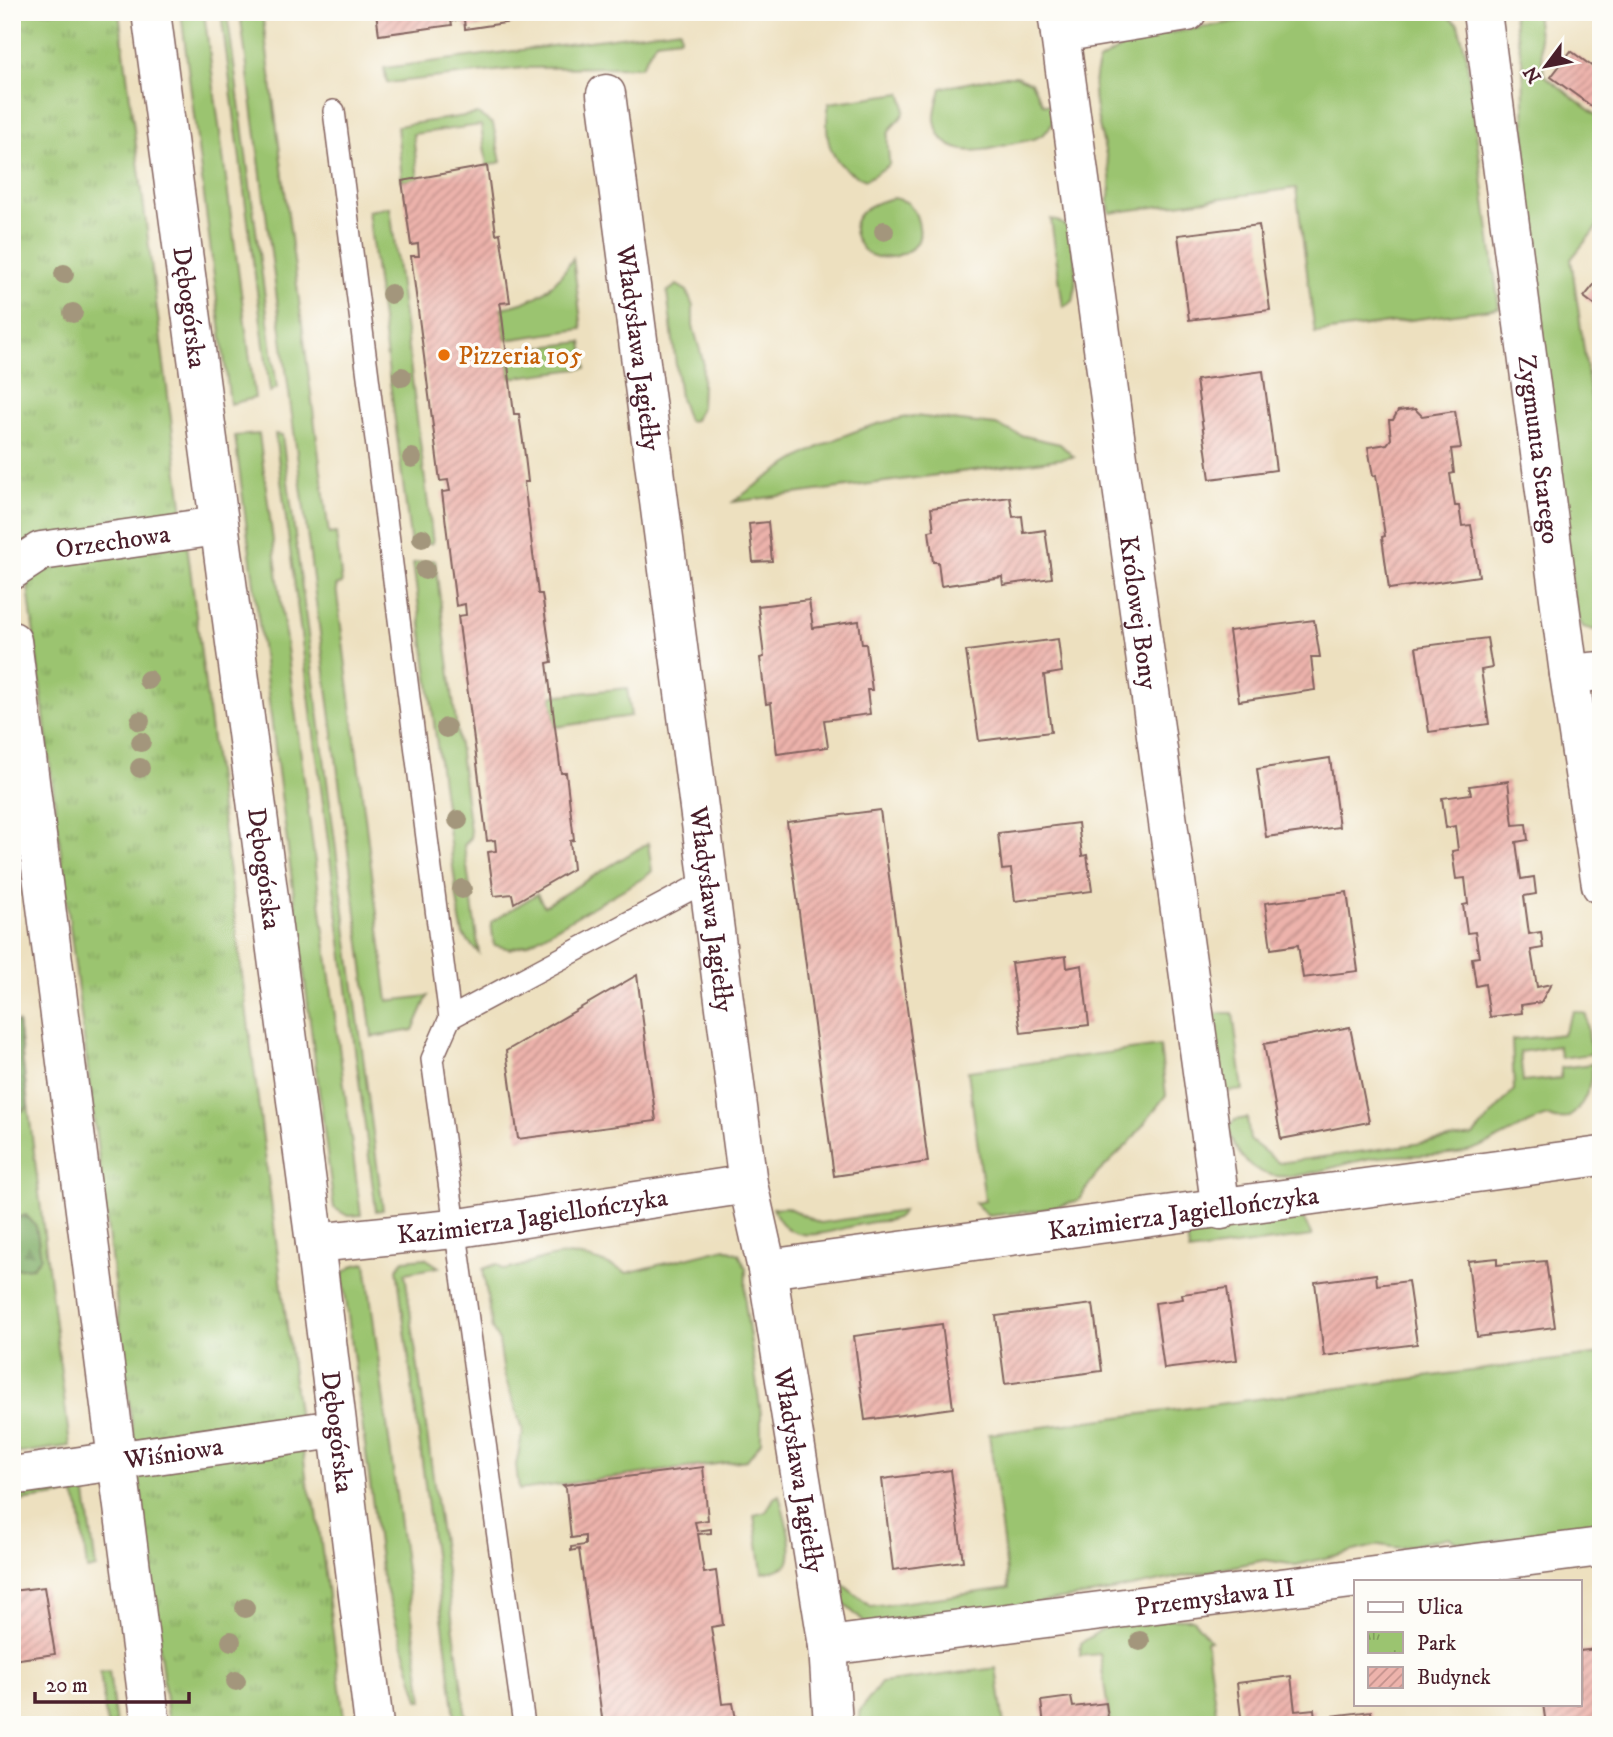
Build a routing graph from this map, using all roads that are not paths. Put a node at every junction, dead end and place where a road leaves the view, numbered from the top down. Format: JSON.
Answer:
{"nodes":[{"id":1,"x":151,"y":12,"type":"edge"},
{"id":2,"x":1187,"y":12,"type":"edge"},
{"id":3,"x":1482,"y":12,"type":"edge"},
{"id":4,"x":1059,"y":23,"type":"edge"},
{"id":5,"x":606,"y":94,"type":"dead end"},
{"id":6,"x":334,"y":111,"type":"dead end"},
{"id":7,"x":218,"y":526,"type":"junction"},
{"id":8,"x":12,"y":570,"type":"edge"},
{"id":9,"x":12,"y":641,"type":"edge"},
{"id":10,"x":1585,"y":672,"type":"edge"},
{"id":11,"x":1600,"y":873,"type":"edge"},
{"id":12,"x":708,"y":880,"type":"junction"},
{"id":13,"x":450,"y":1018,"type":"junction"},
{"id":14,"x":1601,"y":1156,"type":"edge"},
{"id":15,"x":748,"y":1184,"type":"junction"},
{"id":16,"x":1221,"y":1210,"type":"junction"},
{"id":17,"x":453,"y":1228,"type":"junction"},
{"id":18,"x":314,"y":1243,"type":"junction"},
{"id":19,"x":767,"y":1269,"type":"junction"},
{"id":20,"x":335,"y":1429,"type":"junction"},
{"id":21,"x":118,"y":1461,"type":"junction"},
{"id":22,"x":12,"y":1476,"type":"edge"},
{"id":23,"x":1601,"y":1547,"type":"edge"},
{"id":24,"x":828,"y":1646,"type":"junction"},
{"id":25,"x":151,"y":1725,"type":"edge"},
{"id":26,"x":374,"y":1725,"type":"edge"},
{"id":27,"x":524,"y":1725,"type":"edge"},
{"id":28,"x":832,"y":1725,"type":"edge"}],
"edges":[{"from":1,"to":7,"type":"street","name":"Dębogórska"},
{"from":2,"to":4,"type":"street"},
{"from":3,"to":10,"type":"street","name":"Zygmunta Starego"},
{"from":4,"to":16,"type":"street","name":"Królowej Bony"},
{"from":5,"to":12,"type":"street","name":"Władysława Jagiełły"},
{"from":6,"to":13,"type":"lane"},
{"from":7,"to":8,"type":"street","name":"Orzechowa"},
{"from":7,"to":18,"type":"street","name":"Dębogórska"},
{"from":9,"to":21,"type":"street"},
{"from":10,"to":11,"type":"street","name":"Zygmunta Starego"},
{"from":12,"to":13,"type":"lane"},
{"from":12,"to":15,"type":"street","name":"Władysława Jagiełły"},
{"from":13,"to":17,"type":"lane"},
{"from":14,"to":16,"type":"street","name":"Kazimierza Jagiellończyka"},
{"from":15,"to":17,"type":"street","name":"Kazimierza Jagiellończyka"},
{"from":15,"to":19,"type":"street","name":"Władysława Jagiełły"},
{"from":16,"to":19,"type":"street","name":"Kazimierza Jagiellończyka"},
{"from":17,"to":18,"type":"street","name":"Kazimierza Jagiellończyka"},
{"from":17,"to":27,"type":"lane"},
{"from":18,"to":20,"type":"street","name":"Dębogórska"},
{"from":19,"to":24,"type":"street","name":"Władysława Jagiełły"},
{"from":20,"to":21,"type":"street","name":"Wiśniowa"},
{"from":20,"to":26,"type":"street","name":"Dębogórska"},
{"from":21,"to":22,"type":"street","name":"Wiśniowa"},
{"from":21,"to":25,"type":"street"},
{"from":23,"to":24,"type":"street","name":"Przemysława II"},
{"from":24,"to":28,"type":"street","name":"Władysława Jagiełły"}]}
